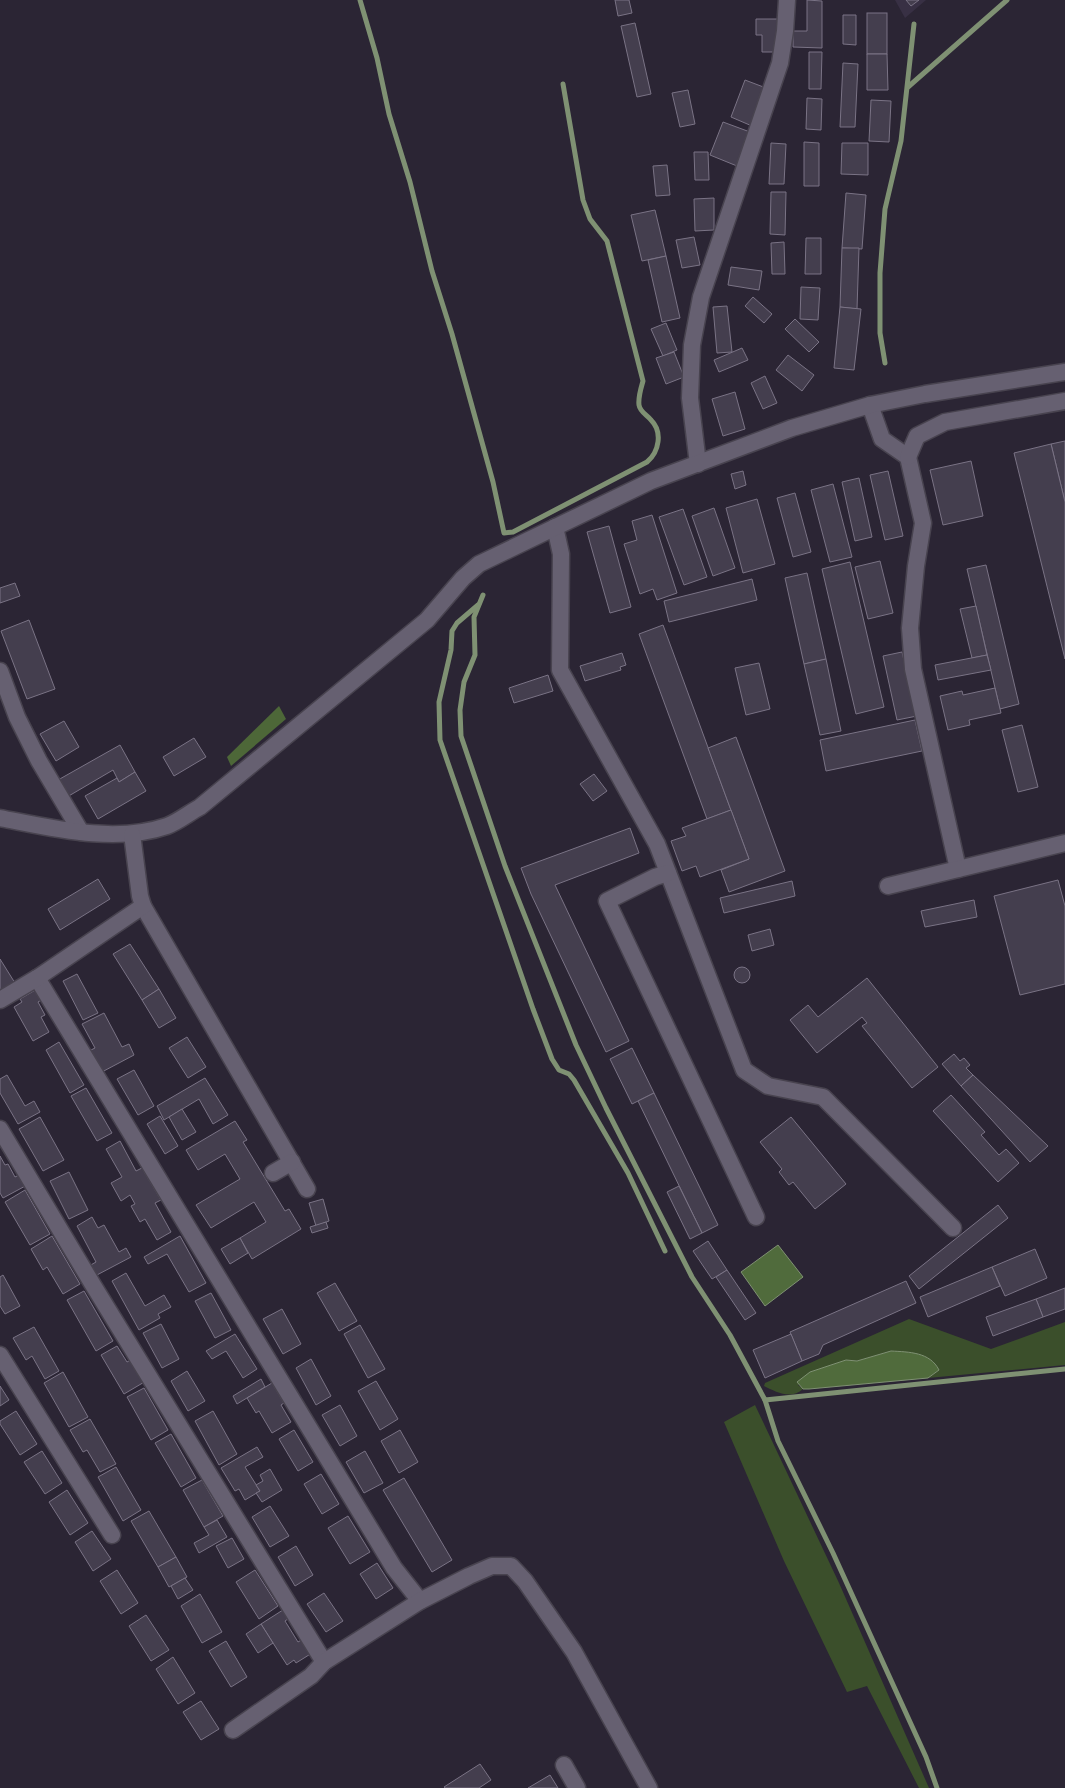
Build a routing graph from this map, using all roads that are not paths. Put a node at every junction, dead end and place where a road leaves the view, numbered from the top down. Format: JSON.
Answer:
{"nodes":[{"id":1,"x":786,"y":0,"type":"edge"},
{"id":2,"x":1065,"y":372,"type":"edge"},
{"id":3,"x":1065,"y":401,"type":"edge"},
{"id":4,"x":870,"y":405,"type":"junction"},
{"id":5,"x":908,"y":457,"type":"junction"},
{"id":6,"x":698,"y":464,"type":"junction"},
{"id":7,"x":555,"y":527,"type":"junction"},
{"id":8,"x":0,"y":671,"type":"edge"},
{"id":9,"x":0,"y":818,"type":"edge"},
{"id":10,"x":81,"y":832,"type":"junction"},
{"id":11,"x":132,"y":834,"type":"junction"},
{"id":12,"x":1065,"y":843,"type":"edge"},
{"id":13,"x":958,"y":869,"type":"junction"},
{"id":14,"x":668,"y":873,"type":"junction"},
{"id":15,"x":888,"y":886,"type":"dead end"},
{"id":16,"x":143,"y":906,"type":"junction"},
{"id":17,"x":37,"y":978,"type":"junction"},
{"id":18,"x":0,"y":1000,"type":"edge"},
{"id":19,"x":0,"y":1129,"type":"edge"},
{"id":20,"x":292,"y":1162,"type":"junction"},
{"id":21,"x":273,"y":1173,"type":"dead end"},
{"id":22,"x":308,"y":1188,"type":"dead end"},
{"id":23,"x":756,"y":1217,"type":"dead end"},
{"id":24,"x":953,"y":1228,"type":"dead end"},
{"id":25,"x":0,"y":1356,"type":"edge"},
{"id":26,"x":112,"y":1535,"type":"dead end"},
{"id":27,"x":420,"y":1601,"type":"junction"},
{"id":28,"x":324,"y":1662,"type":"junction"},
{"id":29,"x":233,"y":1730,"type":"dead end"},
{"id":30,"x":564,"y":1765,"type":"dead end"},
{"id":31,"x":577,"y":1788,"type":"edge"},
{"id":32,"x":649,"y":1788,"type":"edge"}],
"edges":[{"from":1,"to":6,"type":"street"},
{"from":2,"to":4,"type":"street"},
{"from":3,"to":5,"type":"street"},
{"from":4,"to":5,"type":"street"},
{"from":4,"to":6,"type":"street"},
{"from":5,"to":13,"type":"street"},
{"from":6,"to":7,"type":"street"},
{"from":7,"to":11,"type":"street"},
{"from":7,"to":14,"type":"street"},
{"from":8,"to":10,"type":"street"},
{"from":9,"to":10,"type":"street"},
{"from":10,"to":11,"type":"street"},
{"from":11,"to":16,"type":"street"},
{"from":12,"to":13,"type":"street"},
{"from":13,"to":15,"type":"street"},
{"from":14,"to":23,"type":"street"},
{"from":14,"to":24,"type":"street"},
{"from":16,"to":17,"type":"street"},
{"from":16,"to":20,"type":"street"},
{"from":17,"to":18,"type":"street"},
{"from":17,"to":27,"type":"street"},
{"from":19,"to":28,"type":"street"},
{"from":20,"to":21,"type":"street"},
{"from":20,"to":22,"type":"street"},
{"from":25,"to":26,"type":"street"},
{"from":27,"to":28,"type":"street"},
{"from":27,"to":32,"type":"street"},
{"from":28,"to":29,"type":"street"},
{"from":30,"to":31,"type":"street"}]}
